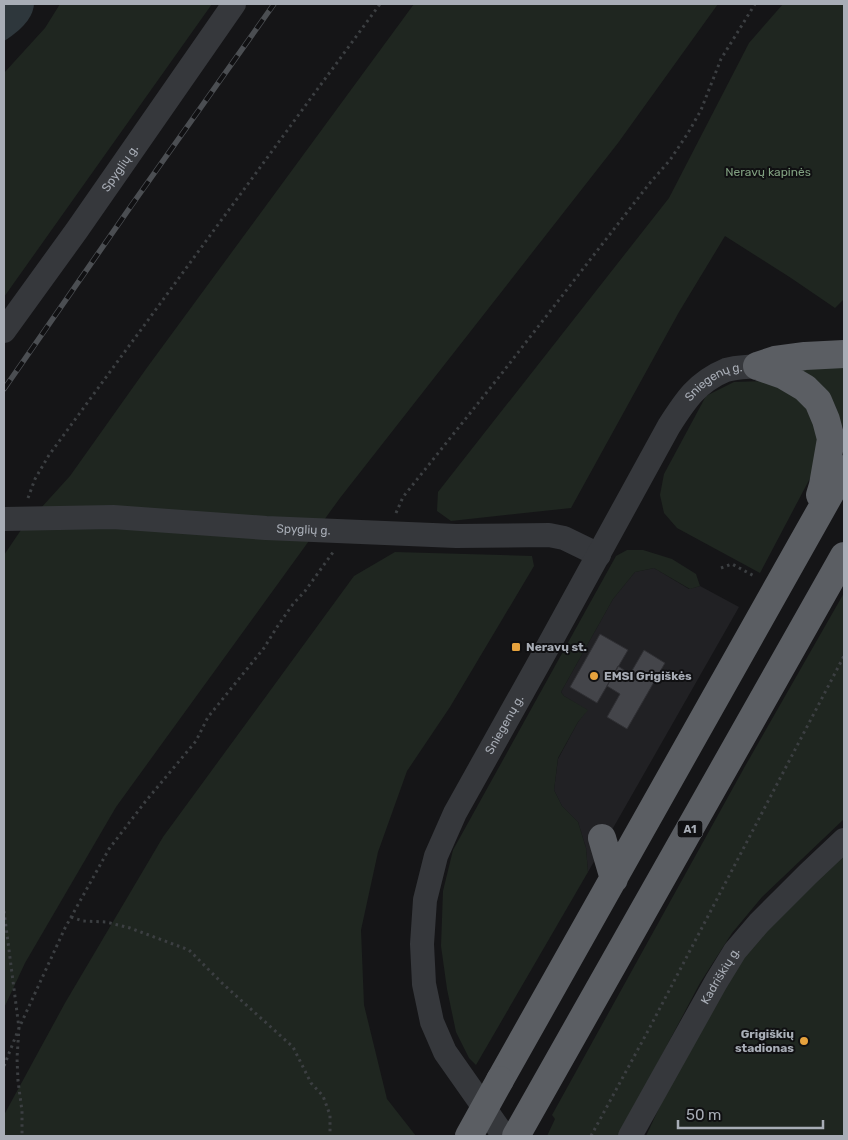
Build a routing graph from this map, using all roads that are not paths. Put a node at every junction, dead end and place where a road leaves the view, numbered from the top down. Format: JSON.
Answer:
{"nodes":[{"id":1,"x":234,"y":4,"type":"edge"},
{"id":2,"x":4,"y":331,"type":"edge"},
{"id":3,"x":844,"y":354,"type":"edge"},
{"id":4,"x":757,"y":366,"type":"junction"},
{"id":5,"x":844,"y":469,"type":"edge"},
{"id":6,"x":14,"y":519,"type":"edge"},
{"id":7,"x":806,"y":536,"type":"junction"},
{"id":8,"x":599,"y":555,"type":"junction"},
{"id":9,"x":844,"y":556,"type":"edge"},
{"id":10,"x":602,"y":838,"type":"dead end"},
{"id":11,"x":844,"y":840,"type":"edge"},
{"id":12,"x":614,"y":880,"type":"junction"},
{"id":13,"x":468,"y":1136,"type":"edge"},
{"id":14,"x":504,"y":1136,"type":"edge"},
{"id":15,"x":516,"y":1136,"type":"edge"},
{"id":16,"x":630,"y":1136,"type":"edge"}],
"edges":[{"from":1,"to":2,"type":"street","name":"Spyglių g."},
{"from":3,"to":4,"type":"highway"},
{"from":4,"to":7,"type":"highway"},
{"from":4,"to":8,"type":"street","name":"Sniegenų g."},
{"from":5,"to":7,"type":"highway"},
{"from":6,"to":8,"type":"street","name":"Spyglių g."},
{"from":7,"to":12,"type":"highway"},
{"from":8,"to":14,"type":"street","name":"Sniegenų g."},
{"from":9,"to":15,"type":"highway","number":"A1"},
{"from":10,"to":12,"type":"highway"},
{"from":11,"to":16,"type":"street","name":"Kadriškių g."},
{"from":12,"to":13,"type":"highway","bridge":true}]}
